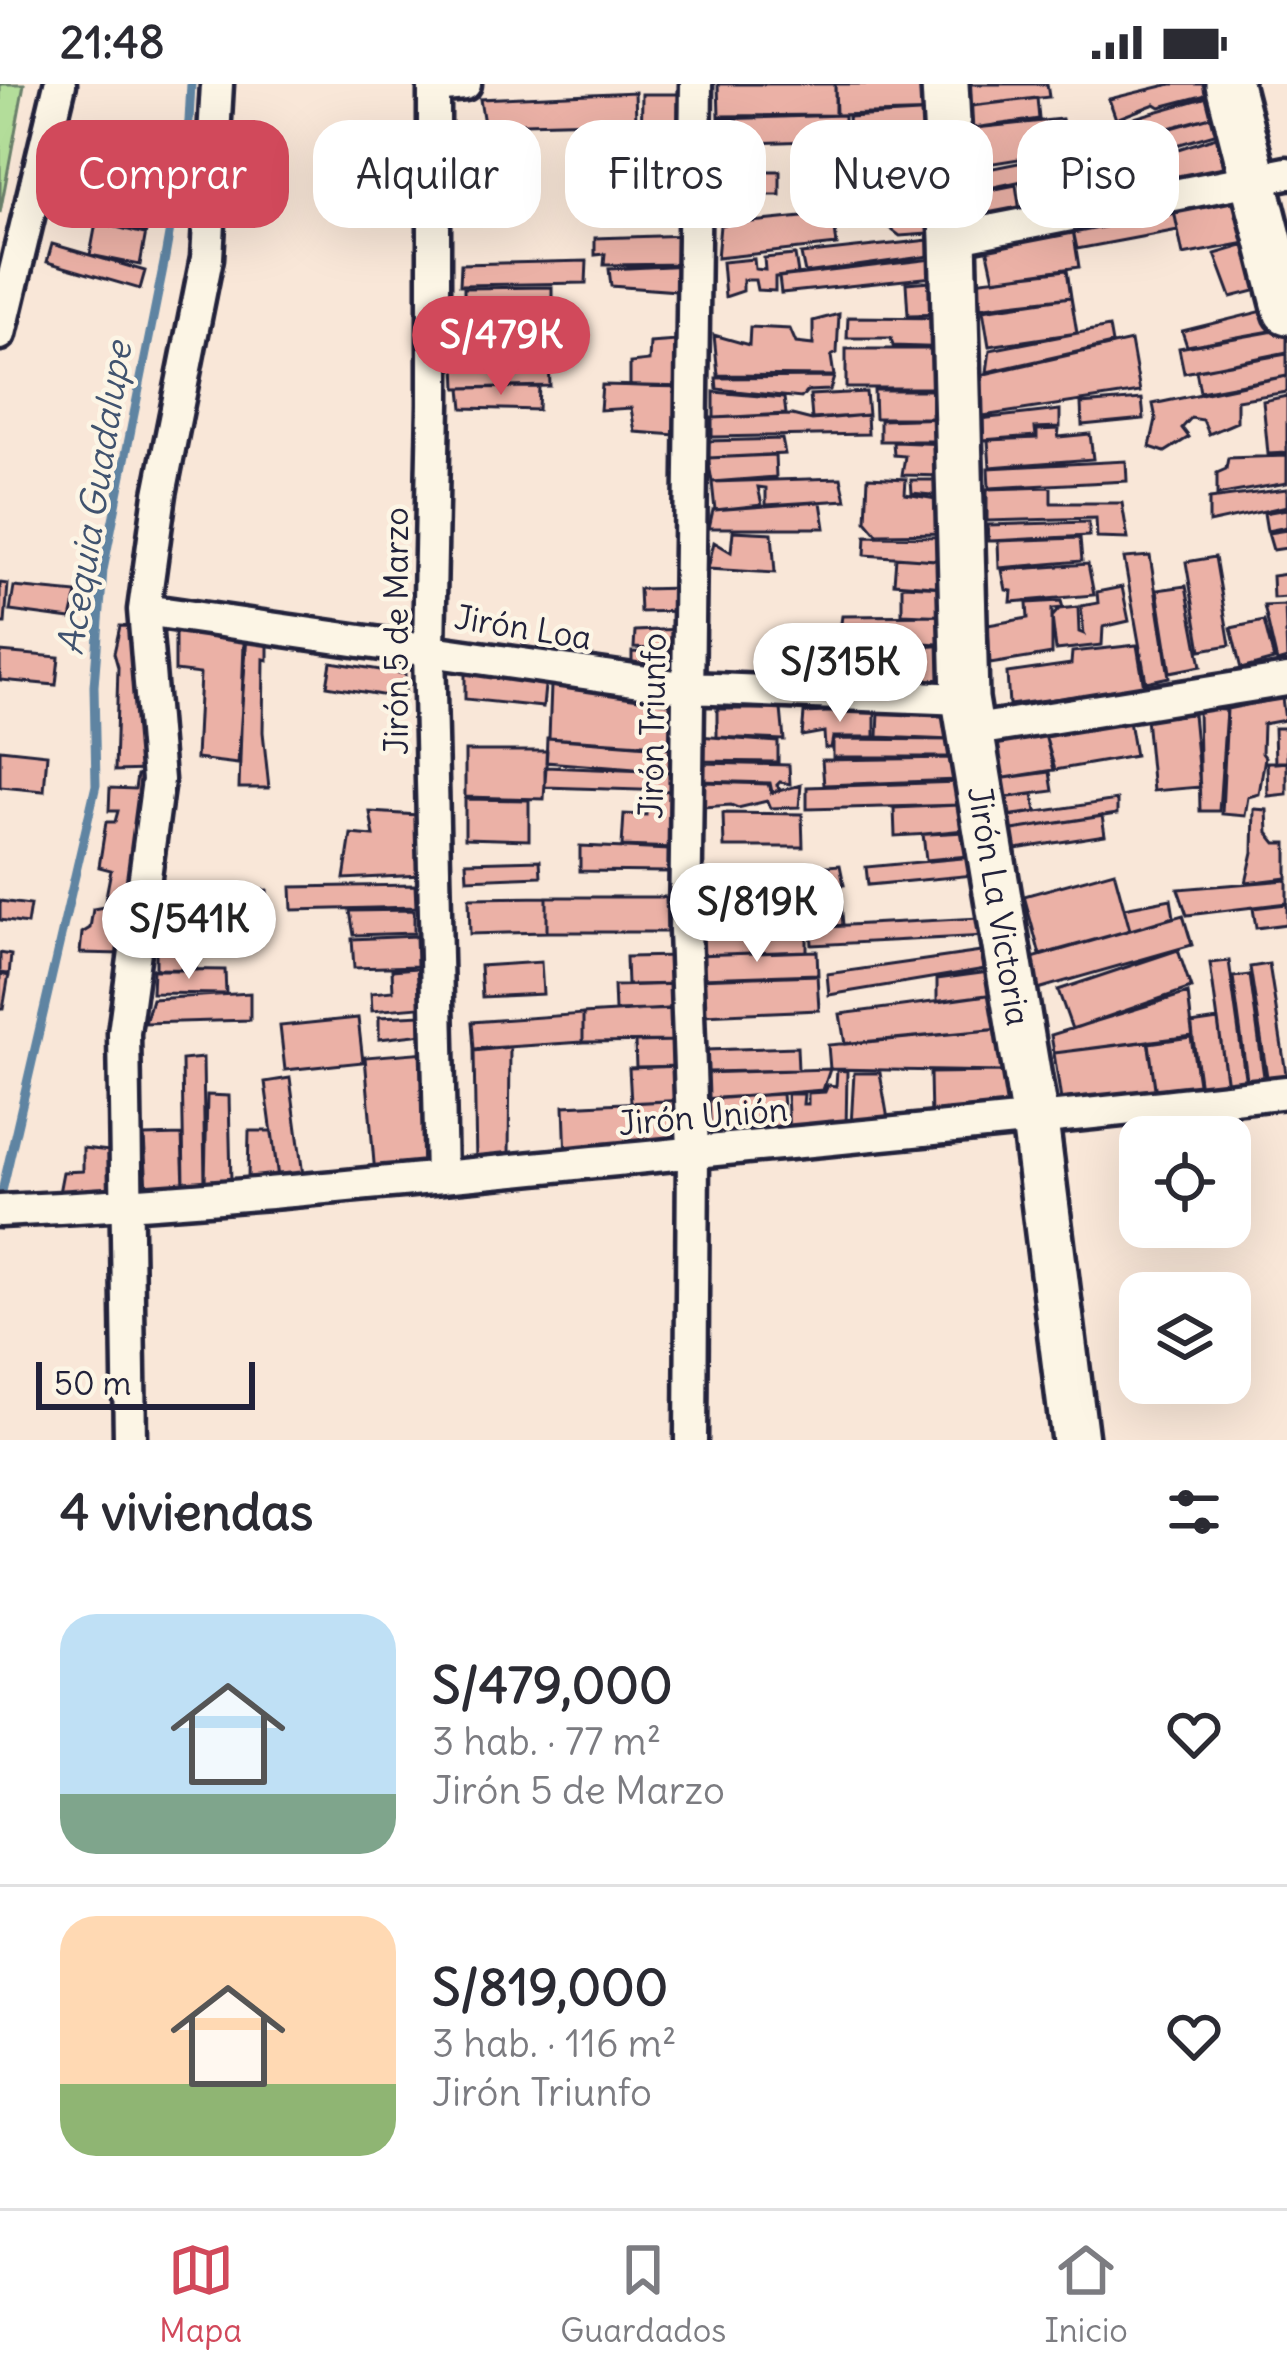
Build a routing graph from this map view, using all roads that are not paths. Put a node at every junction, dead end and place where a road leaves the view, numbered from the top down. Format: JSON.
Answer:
{"nodes":[{"id":1,"x":60,"y":84,"type":"edge"},
{"id":2,"x":217,"y":84,"type":"edge"},
{"id":3,"x":697,"y":84,"type":"edge"},
{"id":4,"x":944,"y":84,"type":"edge"},
{"id":5,"x":1228,"y":84,"type":"edge"},
{"id":6,"x":444,"y":85,"type":"edge"},
{"id":7,"x":1270,"y":177,"type":"edge"},
{"id":8,"x":953,"y":238,"type":"junction"},
{"id":9,"x":11,"y":253,"type":"edge"},
{"id":10,"x":1287,"y":311,"type":"edge"},
{"id":11,"x":0,"y":334,"type":"edge"},
{"id":12,"x":144,"y":610,"type":"junction"},
{"id":13,"x":429,"y":649,"type":"junction"},
{"id":14,"x":1287,"y":680,"type":"edge"},
{"id":15,"x":689,"y":688,"type":"junction"},
{"id":16,"x":967,"y":715,"type":"junction"},
{"id":17,"x":1287,"y":1093,"type":"edge"},
{"id":18,"x":1036,"y":1121,"type":"junction"},
{"id":19,"x":693,"y":1153,"type":"junction"},
{"id":20,"x":441,"y":1177,"type":"junction"},
{"id":21,"x":124,"y":1204,"type":"junction"},
{"id":22,"x":14,"y":1210,"type":"edge"},
{"id":23,"x":130,"y":1440,"type":"edge"},
{"id":24,"x":691,"y":1440,"type":"edge"},
{"id":25,"x":1075,"y":1440,"type":"edge"}],
"edges":[{"from":1,"to":9,"type":"street"},
{"from":2,"to":12,"type":"street"},
{"from":3,"to":15,"type":"street","name":"Jirón Triunfo"},
{"from":4,"to":8,"type":"street","name":"Jirón La Victoria"},
{"from":5,"to":7,"type":"street"},
{"from":6,"to":13,"type":"street","name":"Jirón 5 de Marzo"},
{"from":7,"to":8,"type":"street"},
{"from":7,"to":10,"type":"street"},
{"from":8,"to":16,"type":"street","name":"Jirón La Victoria"},
{"from":9,"to":11,"type":"street"},
{"from":12,"to":13,"type":"street","name":"Jirón Loa"},
{"from":12,"to":21,"type":"street"},
{"from":13,"to":15,"type":"street","name":"Jirón Loa"},
{"from":13,"to":20,"type":"street","name":"Jirón 5 de Marzo"},
{"from":14,"to":16,"type":"street","name":"Jirón Loa"},
{"from":15,"to":16,"type":"street","name":"Jirón Loa"},
{"from":15,"to":19,"type":"street","name":"Jirón Triunfo"},
{"from":16,"to":18,"type":"street","name":"Jirón La Victoria"},
{"from":17,"to":18,"type":"street","name":"Jirón Unión"},
{"from":18,"to":19,"type":"street","name":"Jirón Unión"},
{"from":18,"to":25,"type":"street","name":"Jirón La Victoria"},
{"from":19,"to":20,"type":"street","name":"Jirón Unión"},
{"from":19,"to":24,"type":"street","name":"Jirón Triunfo"},
{"from":20,"to":21,"type":"street","name":"Jirón Unión"},
{"from":21,"to":22,"type":"street","name":"Jirón Unión"},
{"from":21,"to":23,"type":"street"}]}
